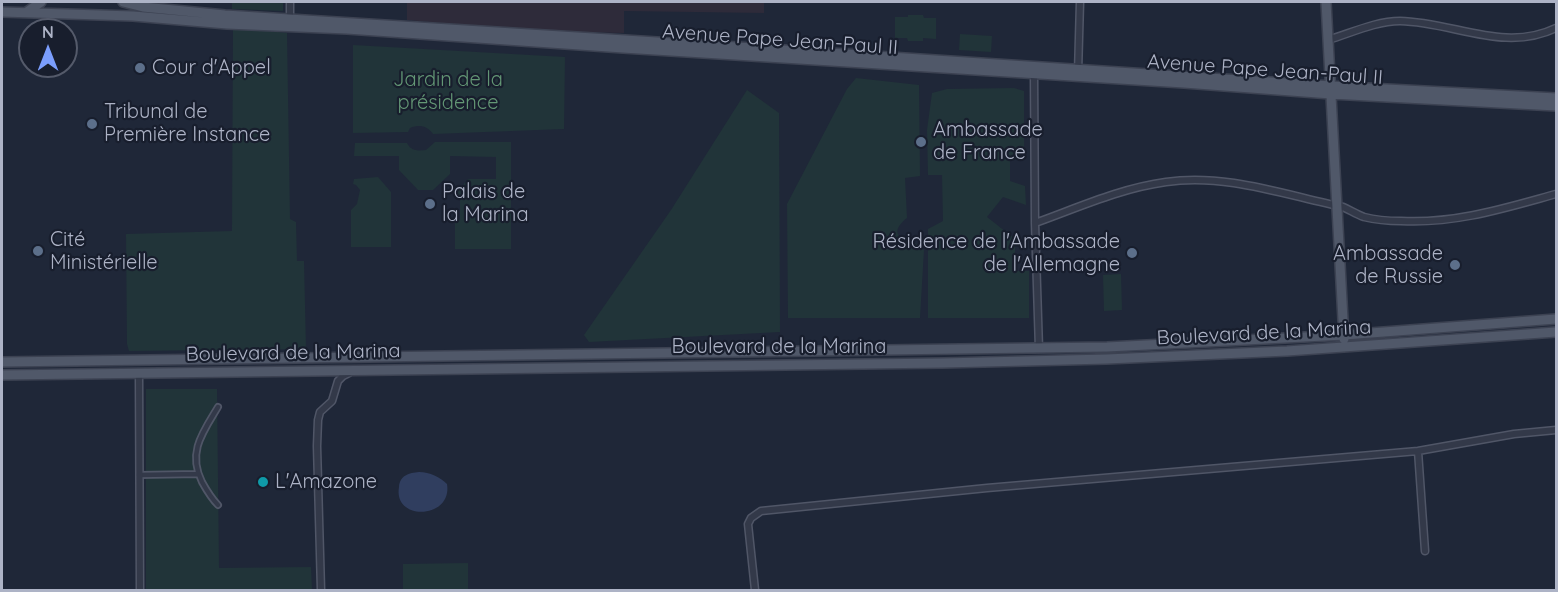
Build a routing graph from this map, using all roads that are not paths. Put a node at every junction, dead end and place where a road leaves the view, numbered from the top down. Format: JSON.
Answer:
{"nodes":[{"id":1,"x":41,"y":2,"type":"edge"},
{"id":2,"x":123,"y":2,"type":"edge"},
{"id":3,"x":290,"y":2,"type":"edge"},
{"id":4,"x":1080,"y":2,"type":"edge"},
{"id":5,"x":1326,"y":2,"type":"edge"},
{"id":6,"x":2,"y":12,"type":"edge"},
{"id":7,"x":27,"y":12,"type":"junction"},
{"id":8,"x":290,"y":22,"type":"junction"},
{"id":9,"x":1557,"y":28,"type":"edge"},
{"id":10,"x":1328,"y":40,"type":"junction"},
{"id":11,"x":709,"y":49,"type":"junction"},
{"id":12,"x":1078,"y":72,"type":"junction"},
{"id":13,"x":1034,"y":74,"type":"junction"},
{"id":14,"x":1331,"y":90,"type":"junction"},
{"id":15,"x":1557,"y":98,"type":"edge"},
{"id":16,"x":1557,"y":106,"type":"edge"},
{"id":17,"x":1557,"y":194,"type":"edge"},
{"id":18,"x":1337,"y":206,"type":"junction"},
{"id":19,"x":1035,"y":224,"type":"junction"},
{"id":20,"x":1557,"y":320,"type":"edge"},
{"id":21,"x":1557,"y":332,"type":"edge"},
{"id":22,"x":1344,"y":335,"type":"junction"},
{"id":23,"x":1345,"y":347,"type":"junction"},
{"id":24,"x":1039,"y":349,"type":"junction"},
{"id":25,"x":529,"y":355,"type":"junction"},
{"id":26,"x":560,"y":355,"type":"junction"},
{"id":27,"x":2,"y":362,"type":"edge"},
{"id":28,"x":525,"y":367,"type":"junction"},
{"id":29,"x":558,"y":367,"type":"junction"},
{"id":30,"x":358,"y":370,"type":"junction"},
{"id":31,"x":139,"y":374,"type":"junction"},
{"id":32,"x":2,"y":375,"type":"edge"},
{"id":33,"x":218,"y":406,"type":"dead end"},
{"id":34,"x":1557,"y":430,"type":"edge"},
{"id":35,"x":1418,"y":451,"type":"junction"},
{"id":36,"x":198,"y":474,"type":"junction"},
{"id":37,"x":139,"y":475,"type":"junction"},
{"id":38,"x":219,"y":505,"type":"dead end"},
{"id":39,"x":1425,"y":551,"type":"dead end"},
{"id":40,"x":140,"y":591,"type":"edge"},
{"id":41,"x":321,"y":591,"type":"edge"},
{"id":42,"x":755,"y":591,"type":"edge"}],
"edges":[{"from":1,"to":7,"type":"main road"},
{"from":2,"to":8,"type":"main road","name":"Avenue Pape Jean-Paul II"},
{"from":3,"to":8,"type":"street"},
{"from":4,"to":12,"type":"street"},
{"from":5,"to":10,"type":"main road"},
{"from":6,"to":7,"type":"main road","name":"Avenue Pape Jean-Paul II"},
{"from":7,"to":8,"type":"main road","name":"Avenue Pape Jean-Paul II"},
{"from":8,"to":11,"type":"main road","name":"Avenue Pape Jean-Paul II"},
{"from":9,"to":10,"type":"street"},
{"from":10,"to":14,"type":"main road"},
{"from":11,"to":12,"type":"main road","name":"Avenue Pape Jean-Paul II"},
{"from":11,"to":13,"type":"main road","name":"Avenue Pape Jean-Paul II"},
{"from":12,"to":13,"type":"main road","name":"Avenue Pape Jean-Paul II"},
{"from":12,"to":14,"type":"main road","name":"Avenue Pape Jean-Paul II"},
{"from":13,"to":19,"type":"street"},
{"from":14,"to":15,"type":"main road","name":"Avenue Pape Jean-Paul II"},
{"from":14,"to":16,"type":"main road","name":"Avenue Pape Jean-Paul II"},
{"from":14,"to":18,"type":"main road"},
{"from":17,"to":18,"type":"street"},
{"from":18,"to":19,"type":"street"},
{"from":18,"to":22,"type":"main road"},
{"from":19,"to":24,"type":"street"},
{"from":20,"to":22,"type":"main road","name":"Boulevard de la Marina"},
{"from":21,"to":23,"type":"main road","name":"Boulevard de la Marina"},
{"from":22,"to":23,"type":"main road"},
{"from":22,"to":24,"type":"main road","name":"Boulevard de la Marina"},
{"from":23,"to":29,"type":"main road","name":"Boulevard de la Marina"},
{"from":24,"to":26,"type":"main road","name":"Boulevard de la Marina"},
{"from":25,"to":26,"type":"main road","name":"Boulevard de la Marina"},
{"from":25,"to":27,"type":"main road","name":"Boulevard de la Marina"},
{"from":25,"to":28,"type":"main road"},
{"from":26,"to":29,"type":"main road"},
{"from":28,"to":29,"type":"main road","name":"Boulevard de la Marina"},
{"from":28,"to":30,"type":"main road","name":"Boulevard de la Marina"},
{"from":30,"to":31,"type":"main road","name":"Boulevard de la Marina"},
{"from":30,"to":41,"type":"street"},
{"from":31,"to":32,"type":"main road","name":"Boulevard de la Marina"},
{"from":31,"to":37,"type":"street"},
{"from":33,"to":36,"type":"street"},
{"from":34,"to":35,"type":"street"},
{"from":35,"to":39,"type":"street"},
{"from":35,"to":42,"type":"street"},
{"from":36,"to":37,"type":"street"},
{"from":36,"to":38,"type":"street"},
{"from":37,"to":40,"type":"street"}]}
